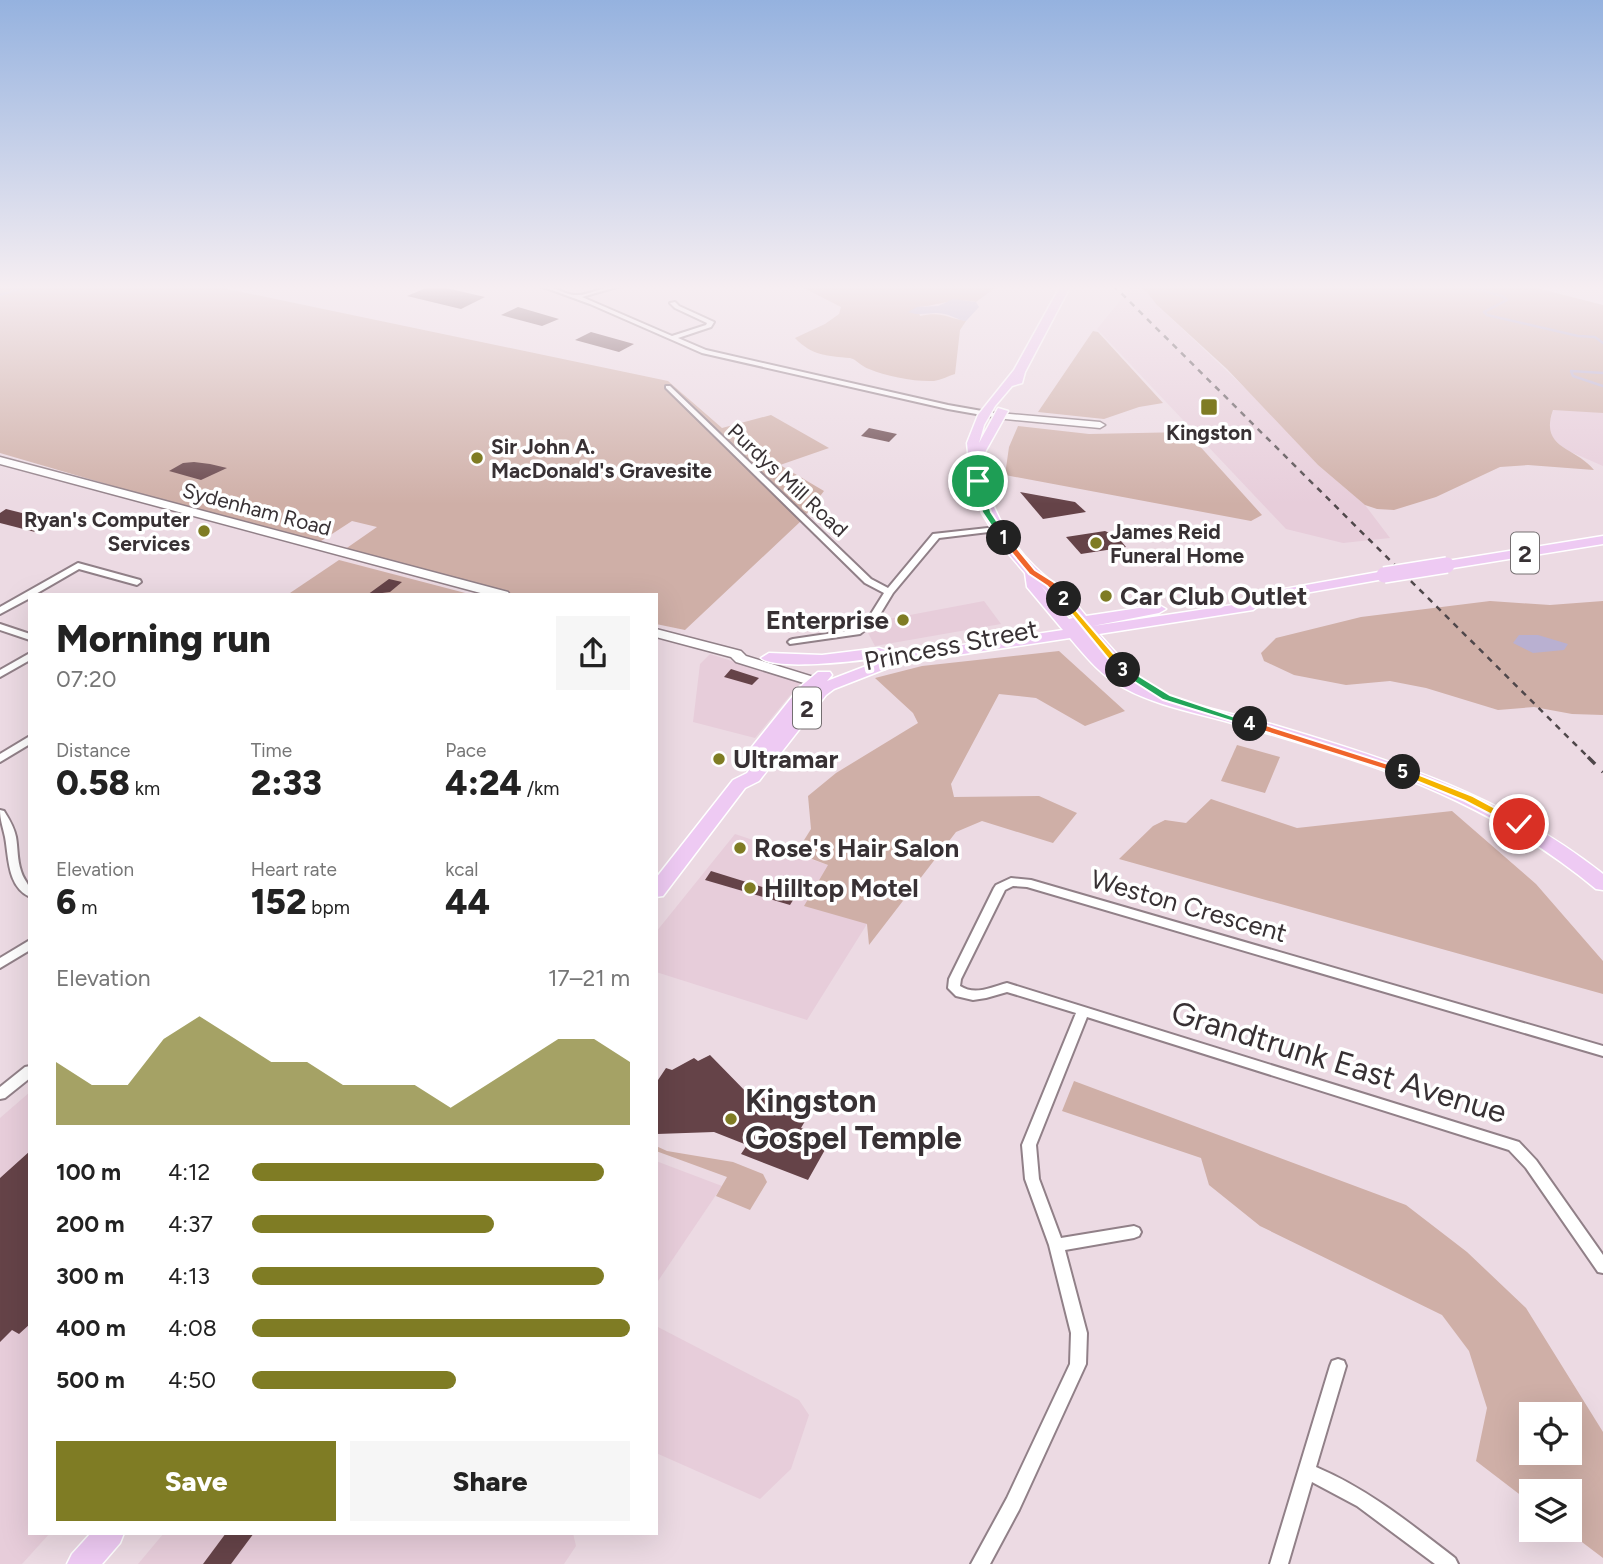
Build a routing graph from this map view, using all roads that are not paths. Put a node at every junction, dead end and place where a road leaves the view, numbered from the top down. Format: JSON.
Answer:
{"nodes":[{"id":1,"x":733,"y":358,"type":"edge"},
{"id":2,"x":1027,"y":358,"type":"edge"},
{"id":3,"x":668,"y":387,"type":"dead end"},
{"id":4,"x":992,"y":415,"type":"junction"},
{"id":5,"x":1100,"y":425,"type":"dead end"},
{"id":6,"x":0,"y":460,"type":"edge"},
{"id":7,"x":997,"y":529,"type":"junction"},
{"id":8,"x":1603,"y":540,"type":"edge"},
{"id":9,"x":137,"y":582,"type":"dead end"},
{"id":10,"x":889,"y":592,"type":"junction"},
{"id":11,"x":31,"y":593,"type":"edge"},
{"id":12,"x":495,"y":593,"type":"edge"},
{"id":13,"x":28,"y":595,"type":"edge"},
{"id":14,"x":0,"y":611,"type":"edge"},
{"id":15,"x":0,"y":627,"type":"edge"},
{"id":16,"x":1079,"y":628,"type":"junction"},
{"id":17,"x":658,"y":634,"type":"edge"},
{"id":18,"x":28,"y":636,"type":"edge"},
{"id":19,"x":793,"y":642,"type":"dead end"},
{"id":20,"x":736,"y":653,"type":"junction"},
{"id":21,"x":879,"y":653,"type":"junction"},
{"id":22,"x":28,"y":657,"type":"edge"},
{"id":23,"x":769,"y":658,"type":"junction"},
{"id":24,"x":0,"y":674,"type":"edge"},
{"id":25,"x":827,"y":680,"type":"junction"},
{"id":26,"x":28,"y":741,"type":"edge"},
{"id":27,"x":0,"y":759,"type":"edge"},
{"id":28,"x":0,"y":813,"type":"edge"},
{"id":29,"x":3,"y":874,"type":"edge"},
{"id":30,"x":1603,"y":884,"type":"edge"},
{"id":31,"x":658,"y":888,"type":"edge"},
{"id":32,"x":28,"y":892,"type":"edge"},
{"id":33,"x":28,"y":945,"type":"edge"},
{"id":34,"x":0,"y":964,"type":"edge"},
{"id":35,"x":1083,"y":1012,"type":"junction"},
{"id":36,"x":1603,"y":1051,"type":"edge"},
{"id":37,"x":28,"y":1073,"type":"edge"},
{"id":38,"x":0,"y":1094,"type":"edge"},
{"id":39,"x":1134,"y":1232,"type":"dead end"},
{"id":40,"x":1056,"y":1245,"type":"junction"},
{"id":41,"x":1603,"y":1267,"type":"edge"},
{"id":42,"x":1338,"y":1366,"type":"dead end"},
{"id":43,"x":1307,"y":1471,"type":"junction"},
{"id":44,"x":108,"y":1535,"type":"edge"},
{"id":45,"x":82,"y":1564,"type":"edge"},
{"id":46,"x":980,"y":1564,"type":"edge"},
{"id":47,"x":1279,"y":1564,"type":"edge"},
{"id":48,"x":1449,"y":1564,"type":"edge"}],
"edges":[{"from":1,"to":4,"type":"street"},
{"from":2,"to":4,"type":"main road"},
{"from":3,"to":10,"type":"street","name":"Purdys Mill Road"},
{"from":4,"to":5,"type":"main road"},
{"from":4,"to":7,"type":"main road"},
{"from":6,"to":12,"type":"main road","name":"Sydenham Road"},
{"from":7,"to":10,"type":"street"},
{"from":7,"to":16,"type":"main road"},
{"from":8,"to":16,"type":"main road","name":"Princess Street","number":"2","bridge":true},
{"from":9,"to":11,"type":"street"},
{"from":10,"to":19,"type":"street"},
{"from":13,"to":14,"type":"street"},
{"from":15,"to":18,"type":"street"},
{"from":16,"to":21,"type":"main road","name":"Princess Street","number":"2"},
{"from":16,"to":25,"type":"main road","name":"Princess Street","number":"2"},
{"from":16,"to":30,"type":"main road"},
{"from":17,"to":20,"type":"main road"},
{"from":20,"to":23,"type":"main road"},
{"from":20,"to":25,"type":"main road"},
{"from":21,"to":23,"type":"main road"},
{"from":21,"to":25,"type":"main road","name":"Princess Street","number":"2"},
{"from":22,"to":24,"type":"street"},
{"from":23,"to":25,"type":"main road"},
{"from":25,"to":31,"type":"main road","name":"Princess Street","number":"2"},
{"from":26,"to":27,"type":"street"},
{"from":28,"to":29,"type":"street"},
{"from":29,"to":32,"type":"street"},
{"from":33,"to":34,"type":"street"},
{"from":35,"to":36,"type":"street","name":"Weston Crescent"},
{"from":35,"to":40,"type":"street"},
{"from":35,"to":41,"type":"street","name":"Grandtrunk East Avenue"},
{"from":37,"to":38,"type":"street"},
{"from":39,"to":40,"type":"street"},
{"from":40,"to":46,"type":"street"},
{"from":42,"to":43,"type":"street"},
{"from":43,"to":47,"type":"street"},
{"from":43,"to":48,"type":"street"},
{"from":44,"to":45,"type":"main road"}]}
